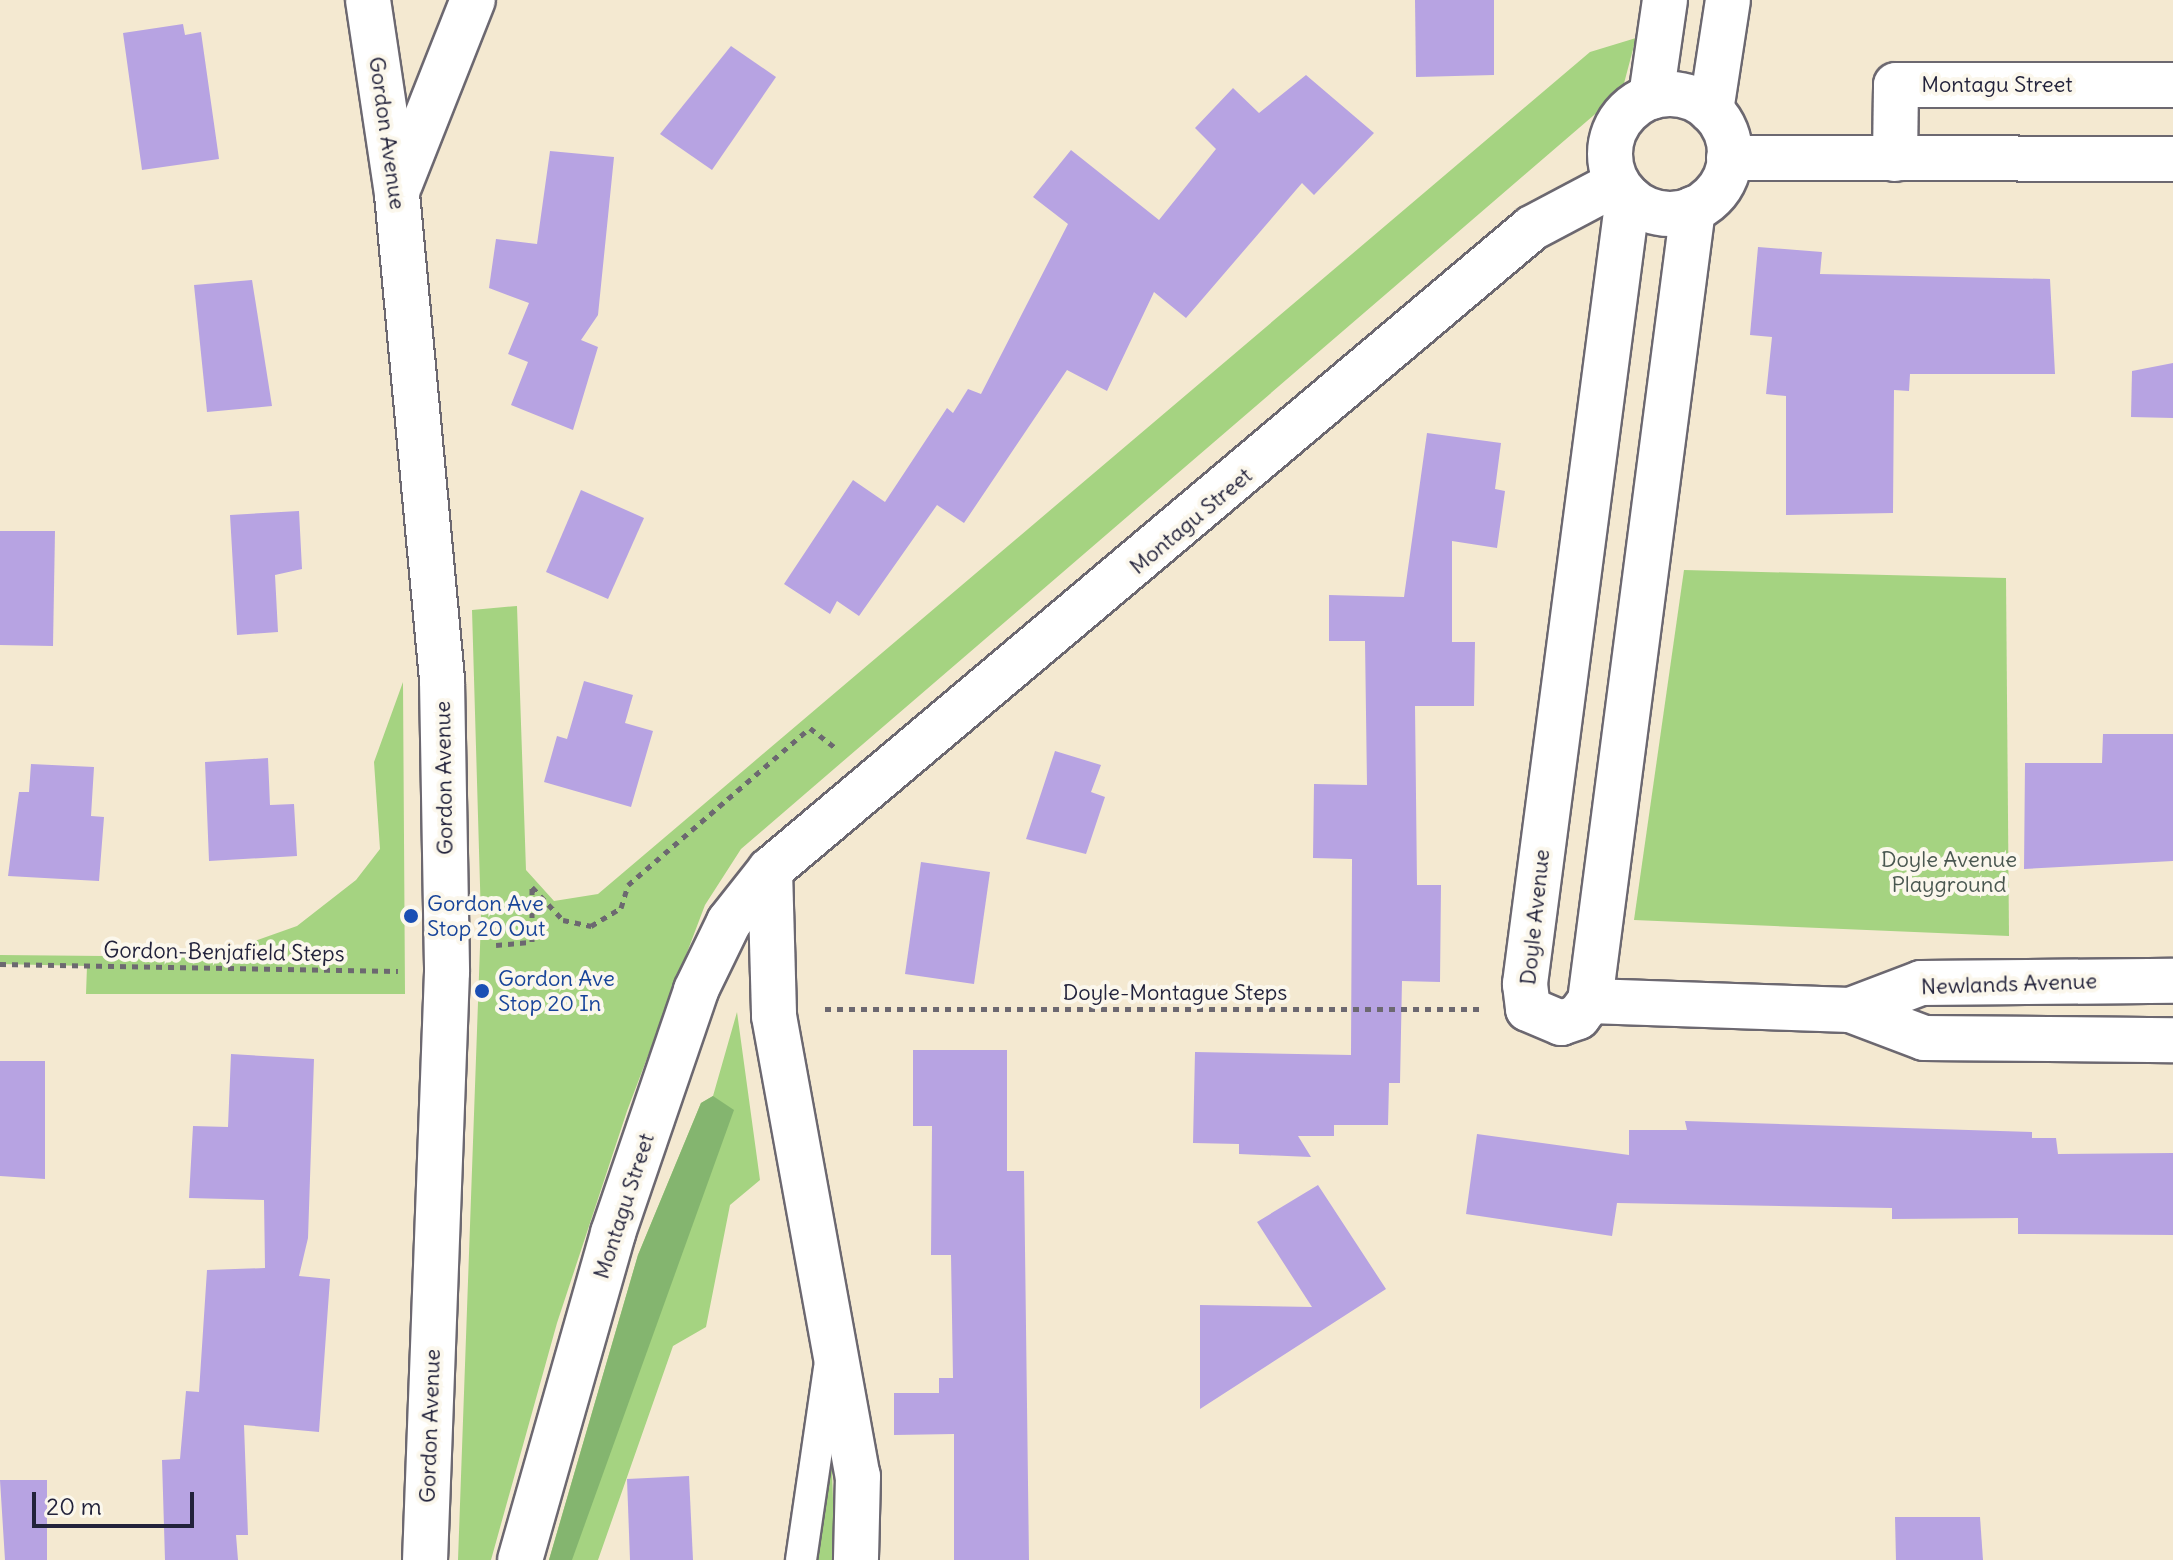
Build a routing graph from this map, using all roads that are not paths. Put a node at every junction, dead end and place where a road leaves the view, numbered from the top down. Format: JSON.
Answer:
{"nodes":[{"id":1,"x":368,"y":0,"type":"edge"},
{"id":2,"x":1665,"y":0,"type":"edge"},
{"id":3,"x":1728,"y":0,"type":"edge"},
{"id":4,"x":471,"y":4,"type":"edge"},
{"id":5,"x":2173,"y":85,"type":"edge"},
{"id":6,"x":1651,"y":97,"type":"junction"},
{"id":7,"x":1711,"y":111,"type":"junction"},
{"id":8,"x":1729,"y":158,"type":"junction"},
{"id":9,"x":1895,"y":159,"type":"junction"},
{"id":10,"x":2173,"y":159,"type":"edge"},
{"id":11,"x":1622,"y":190,"type":"junction"},
{"id":12,"x":397,"y":194,"type":"junction"},
{"id":13,"x":1693,"y":209,"type":"junction"},
{"id":14,"x":770,"y":870,"type":"junction"},
{"id":15,"x":2173,"y":981,"type":"edge"},
{"id":16,"x":1590,"y":1001,"type":"junction"},
{"id":17,"x":1850,"y":1010,"type":"junction"},
{"id":18,"x":2173,"y":1040,"type":"edge"},
{"id":19,"x":833,"y":1342,"type":"junction"},
{"id":20,"x":425,"y":1560,"type":"edge"},
{"id":21,"x":520,"y":1560,"type":"edge"},
{"id":22,"x":801,"y":1560,"type":"edge"},
{"id":23,"x":856,"y":1560,"type":"edge"}],
"edges":[{"from":1,"to":12,"type":"street","name":"Gordon Avenue"},
{"from":2,"to":6,"type":"street"},
{"from":3,"to":7,"type":"street"},
{"from":4,"to":12,"type":"street"},
{"from":5,"to":9,"type":"street","name":"Montagu Street"},
{"from":6,"to":7,"type":"street"},
{"from":6,"to":11,"type":"street"},
{"from":7,"to":8,"type":"street"},
{"from":8,"to":9,"type":"street"},
{"from":8,"to":13,"type":"street"},
{"from":9,"to":10,"type":"street"},
{"from":11,"to":13,"type":"street"},
{"from":11,"to":14,"type":"street","name":"Montagu Street"},
{"from":11,"to":16,"type":"street","name":"Doyle Avenue"},
{"from":12,"to":20,"type":"street","name":"Gordon Avenue"},
{"from":13,"to":16,"type":"street"},
{"from":14,"to":19,"type":"street"},
{"from":14,"to":21,"type":"street","name":"Montagu Street"},
{"from":15,"to":17,"type":"street","name":"Newlands Avenue"},
{"from":16,"to":17,"type":"street","name":"Newlands Avenue"},
{"from":17,"to":18,"type":"street","name":"Newlands Avenue"},
{"from":19,"to":22,"type":"lane"},
{"from":19,"to":23,"type":"street"}]}
